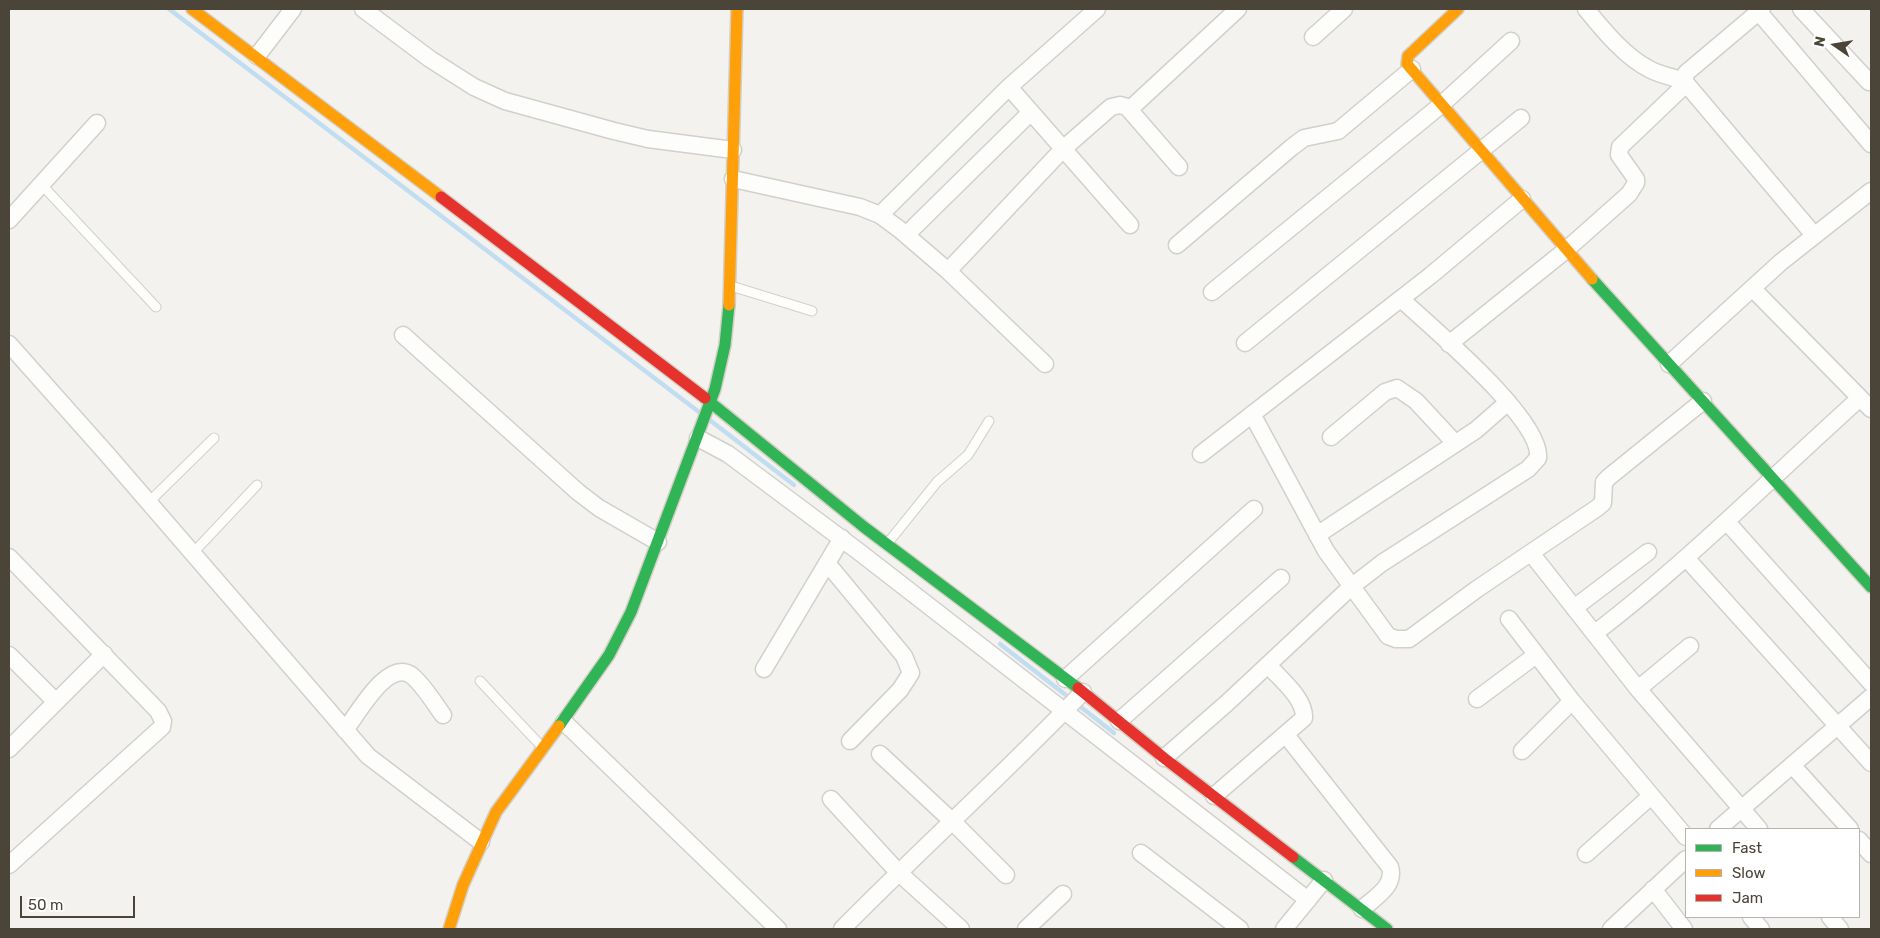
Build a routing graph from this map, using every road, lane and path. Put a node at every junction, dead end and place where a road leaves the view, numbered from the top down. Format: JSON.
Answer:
{"nodes":[{"id":1,"x":192,"y":9,"type":"edge"},
{"id":2,"x":293,"y":9,"type":"edge"},
{"id":3,"x":363,"y":9,"type":"edge"},
{"id":4,"x":737,"y":9,"type":"edge"},
{"id":5,"x":1097,"y":9,"type":"edge"},
{"id":6,"x":1238,"y":9,"type":"edge"},
{"id":7,"x":1344,"y":9,"type":"edge"},
{"id":8,"x":1458,"y":9,"type":"edge"},
{"id":9,"x":1586,"y":9,"type":"edge"},
{"id":10,"x":1801,"y":9,"type":"edge"},
{"id":11,"x":1760,"y":10,"type":"edge"},
{"id":12,"x":1313,"y":37,"type":"dead end"},
{"id":13,"x":1511,"y":41,"type":"dead end"},
{"id":14,"x":257,"y":56,"type":"junction"},
{"id":15,"x":1412,"y":69,"type":"junction"},
{"id":16,"x":1685,"y":82,"type":"junction"},
{"id":17,"x":1869,"y":82,"type":"dead end"},
{"id":18,"x":1009,"y":87,"type":"junction"},
{"id":19,"x":1442,"y":105,"type":"junction"},
{"id":20,"x":1130,"y":110,"type":"junction"},
{"id":21,"x":1031,"y":112,"type":"junction"},
{"id":22,"x":1521,"y":118,"type":"dead end"},
{"id":23,"x":97,"y":123,"type":"dead end"},
{"id":24,"x":1871,"y":144,"type":"edge"},
{"id":25,"x":1063,"y":149,"type":"junction"},
{"id":26,"x":733,"y":150,"type":"junction"},
{"id":27,"x":1482,"y":152,"type":"junction"},
{"id":28,"x":1179,"y":167,"type":"dead end"},
{"id":29,"x":733,"y":179,"type":"junction"},
{"id":30,"x":41,"y":184,"type":"junction"},
{"id":31,"x":1871,"y":191,"type":"edge"},
{"id":32,"x":1522,"y":199,"type":"junction"},
{"id":33,"x":880,"y":214,"type":"junction"},
{"id":34,"x":9,"y":220,"type":"edge"},
{"id":35,"x":1130,"y":225,"type":"dead end"},
{"id":36,"x":1814,"y":234,"type":"junction"},
{"id":37,"x":906,"y":235,"type":"junction"},
{"id":38,"x":1177,"y":245,"type":"dead end"},
{"id":39,"x":1566,"y":250,"type":"junction"},
{"id":40,"x":948,"y":271,"type":"junction"},
{"id":41,"x":731,"y":286,"type":"junction"},
{"id":42,"x":1752,"y":288,"type":"junction"},
{"id":43,"x":1212,"y":292,"type":"dead end"},
{"id":44,"x":1401,"y":299,"type":"junction"},
{"id":45,"x":156,"y":307,"type":"dead end"},
{"id":46,"x":812,"y":311,"type":"dead end"},
{"id":47,"x":403,"y":335,"type":"dead end"},
{"id":48,"x":1245,"y":343,"type":"dead end"},
{"id":49,"x":9,"y":344,"type":"edge"},
{"id":50,"x":1449,"y":344,"type":"junction"},
{"id":51,"x":1045,"y":364,"type":"dead end"},
{"id":52,"x":1669,"y":364,"type":"junction"},
{"id":53,"x":1703,"y":401,"type":"junction"},
{"id":54,"x":1508,"y":402,"type":"junction"},
{"id":55,"x":1866,"y":404,"type":"edge"},
{"id":56,"x":708,"y":408,"type":"junction"},
{"id":57,"x":1252,"y":414,"type":"junction"},
{"id":58,"x":989,"y":421,"type":"dead end"},
{"id":59,"x":699,"y":435,"type":"junction"},
{"id":60,"x":1331,"y":437,"type":"dead end"},
{"id":61,"x":214,"y":438,"type":"dead end"},
{"id":62,"x":1455,"y":443,"type":"junction"},
{"id":63,"x":1201,"y":454,"type":"dead end"},
{"id":64,"x":1772,"y":478,"type":"junction"},
{"id":65,"x":257,"y":485,"type":"dead end"},
{"id":66,"x":149,"y":502,"type":"junction"},
{"id":67,"x":1254,"y":510,"type":"dead end"},
{"id":68,"x":1727,"y":522,"type":"junction"},
{"id":69,"x":1317,"y":535,"type":"junction"},
{"id":70,"x":842,"y":538,"type":"junction"},
{"id":71,"x":658,"y":542,"type":"junction"},
{"id":72,"x":887,"y":544,"type":"junction"},
{"id":73,"x":1648,"y":552,"type":"dead end"},
{"id":74,"x":193,"y":553,"type":"junction"},
{"id":75,"x":1531,"y":553,"type":"junction"},
{"id":76,"x":9,"y":558,"type":"edge"},
{"id":77,"x":1686,"y":559,"type":"junction"},
{"id":78,"x":827,"y":563,"type":"junction"},
{"id":79,"x":1281,"y":578,"type":"dead end"},
{"id":80,"x":1351,"y":587,"type":"junction"},
{"id":81,"x":1871,"y":587,"type":"edge"},
{"id":82,"x":1574,"y":608,"type":"junction"},
{"id":83,"x":1508,"y":619,"type":"dead end"},
{"id":84,"x":1594,"y":634,"type":"junction"},
{"id":85,"x":1690,"y":646,"type":"dead end"},
{"id":86,"x":104,"y":654,"type":"junction"},
{"id":87,"x":1536,"y":654,"type":"junction"},
{"id":88,"x":9,"y":655,"type":"edge"},
{"id":89,"x":1268,"y":665,"type":"junction"},
{"id":90,"x":764,"y":669,"type":"dead end"},
{"id":91,"x":1065,"y":679,"type":"junction"},
{"id":92,"x":480,"y":681,"type":"dead end"},
{"id":93,"x":1871,"y":682,"type":"edge"},
{"id":94,"x":1638,"y":689,"type":"junction"},
{"id":95,"x":1871,"y":696,"type":"edge"},
{"id":96,"x":1476,"y":699,"type":"dead end"},
{"id":97,"x":1572,"y":700,"type":"junction"},
{"id":98,"x":55,"y":701,"type":"junction"},
{"id":99,"x":1074,"y":701,"type":"junction"},
{"id":100,"x":443,"y":715,"type":"dead end"},
{"id":101,"x":1119,"y":721,"type":"junction"},
{"id":102,"x":564,"y":722,"type":"junction"},
{"id":103,"x":1837,"y":726,"type":"junction"},
{"id":104,"x":346,"y":730,"type":"junction"},
{"id":105,"x":1286,"y":735,"type":"junction"},
{"id":106,"x":11,"y":741,"type":"edge"},
{"id":107,"x":850,"y":741,"type":"dead end"},
{"id":108,"x":543,"y":748,"type":"junction"},
{"id":109,"x":1522,"y":751,"type":"dead end"},
{"id":110,"x":880,"y":754,"type":"dead end"},
{"id":111,"x":1164,"y":758,"type":"junction"},
{"id":112,"x":1871,"y":763,"type":"edge"},
{"id":113,"x":1792,"y":765,"type":"junction"},
{"id":114,"x":1214,"y":796,"type":"junction"},
{"id":115,"x":1651,"y":796,"type":"junction"},
{"id":116,"x":831,"y":799,"type":"dead end"},
{"id":117,"x":1741,"y":807,"type":"junction"},
{"id":118,"x":953,"y":822,"type":"junction"},
{"id":119,"x":1719,"y":828,"type":"edge"},
{"id":120,"x":1758,"y":828,"type":"edge"},
{"id":121,"x":1849,"y":828,"type":"edge"},
{"id":122,"x":1685,"y":836,"type":"edge"},
{"id":123,"x":1860,"y":841,"type":"edge"},
{"id":124,"x":481,"y":842,"type":"junction"},
{"id":125,"x":1140,"y":853,"type":"dead end"},
{"id":126,"x":1586,"y":854,"type":"dead end"},
{"id":127,"x":1871,"y":854,"type":"edge"},
{"id":128,"x":1685,"y":860,"type":"edge"},
{"id":129,"x":9,"y":865,"type":"edge"},
{"id":130,"x":898,"y":872,"type":"junction"},
{"id":131,"x":1006,"y":875,"type":"dead end"},
{"id":132,"x":1653,"y":889,"type":"junction"},
{"id":133,"x":1316,"y":890,"type":"junction"},
{"id":134,"x":1063,"y":894,"type":"dead end"},
{"id":135,"x":1362,"y":909,"type":"junction"},
{"id":136,"x":1752,"y":918,"type":"edge"},
{"id":137,"x":1831,"y":918,"type":"edge"},
{"id":138,"x":449,"y":929,"type":"edge"},
{"id":139,"x":778,"y":929,"type":"edge"},
{"id":140,"x":842,"y":929,"type":"edge"},
{"id":141,"x":961,"y":929,"type":"edge"},
{"id":142,"x":1026,"y":929,"type":"edge"},
{"id":143,"x":1240,"y":929,"type":"edge"},
{"id":144,"x":1284,"y":929,"type":"edge"},
{"id":145,"x":1387,"y":929,"type":"edge"},
{"id":146,"x":1611,"y":929,"type":"edge"},
{"id":147,"x":1684,"y":929,"type":"edge"},
{"id":148,"x":1761,"y":929,"type":"edge"},
{"id":149,"x":1840,"y":929,"type":"edge"}],
"edges":[{"from":1,"to":14,"type":"street"},
{"from":2,"to":14,"type":"street"},
{"from":3,"to":26,"type":"street"},
{"from":4,"to":26,"type":"street"},
{"from":5,"to":18,"type":"street"},
{"from":6,"to":20,"type":"street"},
{"from":7,"to":12,"type":"street"},
{"from":8,"to":15,"type":"street"},
{"from":9,"to":16,"type":"street"},
{"from":10,"to":17,"type":"street"},
{"from":11,"to":16,"type":"street"},
{"from":11,"to":24,"type":"street"},
{"from":13,"to":19,"type":"street"},
{"from":14,"to":56,"type":"street"},
{"from":15,"to":19,"type":"street"},
{"from":15,"to":38,"type":"street"},
{"from":16,"to":36,"type":"street"},
{"from":16,"to":39,"type":"street"},
{"from":18,"to":21,"type":"street"},
{"from":18,"to":33,"type":"street"},
{"from":19,"to":27,"type":"street"},
{"from":19,"to":43,"type":"street"},
{"from":20,"to":25,"type":"street"},
{"from":20,"to":28,"type":"street"},
{"from":21,"to":25,"type":"street"},
{"from":21,"to":37,"type":"street"},
{"from":22,"to":27,"type":"street"},
{"from":23,"to":30,"type":"street"},
{"from":25,"to":35,"type":"street"},
{"from":25,"to":40,"type":"street"},
{"from":26,"to":29,"type":"street"},
{"from":27,"to":32,"type":"street"},
{"from":27,"to":48,"type":"street"},
{"from":29,"to":33,"type":"street"},
{"from":29,"to":41,"type":"street"},
{"from":30,"to":34,"type":"street"},
{"from":30,"to":45,"type":"lane"},
{"from":31,"to":36,"type":"street"},
{"from":32,"to":39,"type":"street"},
{"from":32,"to":44,"type":"street"},
{"from":33,"to":37,"type":"street"},
{"from":36,"to":42,"type":"street"},
{"from":37,"to":40,"type":"street"},
{"from":39,"to":50,"type":"street"},
{"from":39,"to":52,"type":"street"},
{"from":40,"to":51,"type":"street"},
{"from":41,"to":46,"type":"lane"},
{"from":41,"to":56,"type":"street"},
{"from":42,"to":52,"type":"street"},
{"from":42,"to":55,"type":"street"},
{"from":44,"to":50,"type":"street"},
{"from":44,"to":57,"type":"street"},
{"from":47,"to":71,"type":"street"},
{"from":49,"to":66,"type":"street"},
{"from":50,"to":54,"type":"street"},
{"from":52,"to":53,"type":"street"},
{"from":53,"to":64,"type":"street"},
{"from":53,"to":75,"type":"street"},
{"from":54,"to":62,"type":"street"},
{"from":54,"to":80,"type":"street"},
{"from":55,"to":64,"type":"street"},
{"from":56,"to":59,"type":"street"},
{"from":56,"to":72,"type":"street"},
{"from":57,"to":63,"type":"street"},
{"from":57,"to":69,"type":"street"},
{"from":58,"to":72,"type":"lane"},
{"from":59,"to":70,"type":"street"},
{"from":59,"to":71,"type":"street"},
{"from":60,"to":62,"type":"street"},
{"from":61,"to":66,"type":"lane"},
{"from":62,"to":69,"type":"street"},
{"from":64,"to":68,"type":"street"},
{"from":64,"to":81,"type":"street"},
{"from":65,"to":74,"type":"lane"},
{"from":66,"to":74,"type":"street"},
{"from":67,"to":91,"type":"street"},
{"from":68,"to":77,"type":"street"},
{"from":68,"to":93,"type":"street"},
{"from":69,"to":80,"type":"street"},
{"from":70,"to":78,"type":"street"},
{"from":70,"to":99,"type":"street"},
{"from":71,"to":102,"type":"street"},
{"from":72,"to":91,"type":"street"},
{"from":73,"to":82,"type":"street"},
{"from":74,"to":104,"type":"street"},
{"from":75,"to":80,"type":"street"},
{"from":75,"to":82,"type":"street"},
{"from":76,"to":86,"type":"street"},
{"from":77,"to":84,"type":"street"},
{"from":77,"to":103,"type":"street"},
{"from":78,"to":90,"type":"street"},
{"from":78,"to":107,"type":"street"},
{"from":79,"to":101,"type":"street"},
{"from":80,"to":89,"type":"street"},
{"from":82,"to":84,"type":"street"},
{"from":83,"to":87,"type":"street"},
{"from":84,"to":94,"type":"street"},
{"from":85,"to":94,"type":"street"},
{"from":86,"to":98,"type":"street"},
{"from":86,"to":129,"type":"street"},
{"from":87,"to":96,"type":"street"},
{"from":87,"to":97,"type":"street"},
{"from":88,"to":98,"type":"street"},
{"from":89,"to":105,"type":"street"},
{"from":89,"to":111,"type":"street"},
{"from":91,"to":99,"type":"street"},
{"from":92,"to":108,"type":"lane"},
{"from":94,"to":117,"type":"street"},
{"from":95,"to":103,"type":"street"},
{"from":97,"to":109,"type":"street"},
{"from":97,"to":115,"type":"street"},
{"from":98,"to":106,"type":"street"},
{"from":99,"to":101,"type":"street"},
{"from":99,"to":118,"type":"street"},
{"from":99,"to":133,"type":"street"},
{"from":100,"to":104,"type":"street"},
{"from":101,"to":111,"type":"street"},
{"from":102,"to":108,"type":"street"},
{"from":102,"to":139,"type":"street"},
{"from":103,"to":112,"type":"street"},
{"from":103,"to":113,"type":"street"},
{"from":104,"to":124,"type":"street"},
{"from":105,"to":114,"type":"street"},
{"from":105,"to":135,"type":"street"},
{"from":108,"to":124,"type":"street"},
{"from":110,"to":118,"type":"street"},
{"from":111,"to":114,"type":"street"},
{"from":113,"to":117,"type":"street"},
{"from":113,"to":121,"type":"street"},
{"from":114,"to":133,"type":"street"},
{"from":115,"to":122,"type":"street"},
{"from":115,"to":126,"type":"street"},
{"from":116,"to":130,"type":"street"},
{"from":117,"to":119,"type":"street"},
{"from":117,"to":120,"type":"street"},
{"from":118,"to":130,"type":"street"},
{"from":118,"to":131,"type":"street"},
{"from":123,"to":127,"type":"street"},
{"from":124,"to":138,"type":"street"},
{"from":125,"to":143,"type":"street"},
{"from":128,"to":132,"type":"street"},
{"from":130,"to":140,"type":"street"},
{"from":130,"to":141,"type":"street"},
{"from":132,"to":146,"type":"street"},
{"from":132,"to":147,"type":"street"},
{"from":133,"to":135,"type":"street"},
{"from":133,"to":144,"type":"street"},
{"from":134,"to":142,"type":"street"},
{"from":135,"to":145,"type":"street"},
{"from":136,"to":148,"type":"street"},
{"from":137,"to":149,"type":"street"}]}
